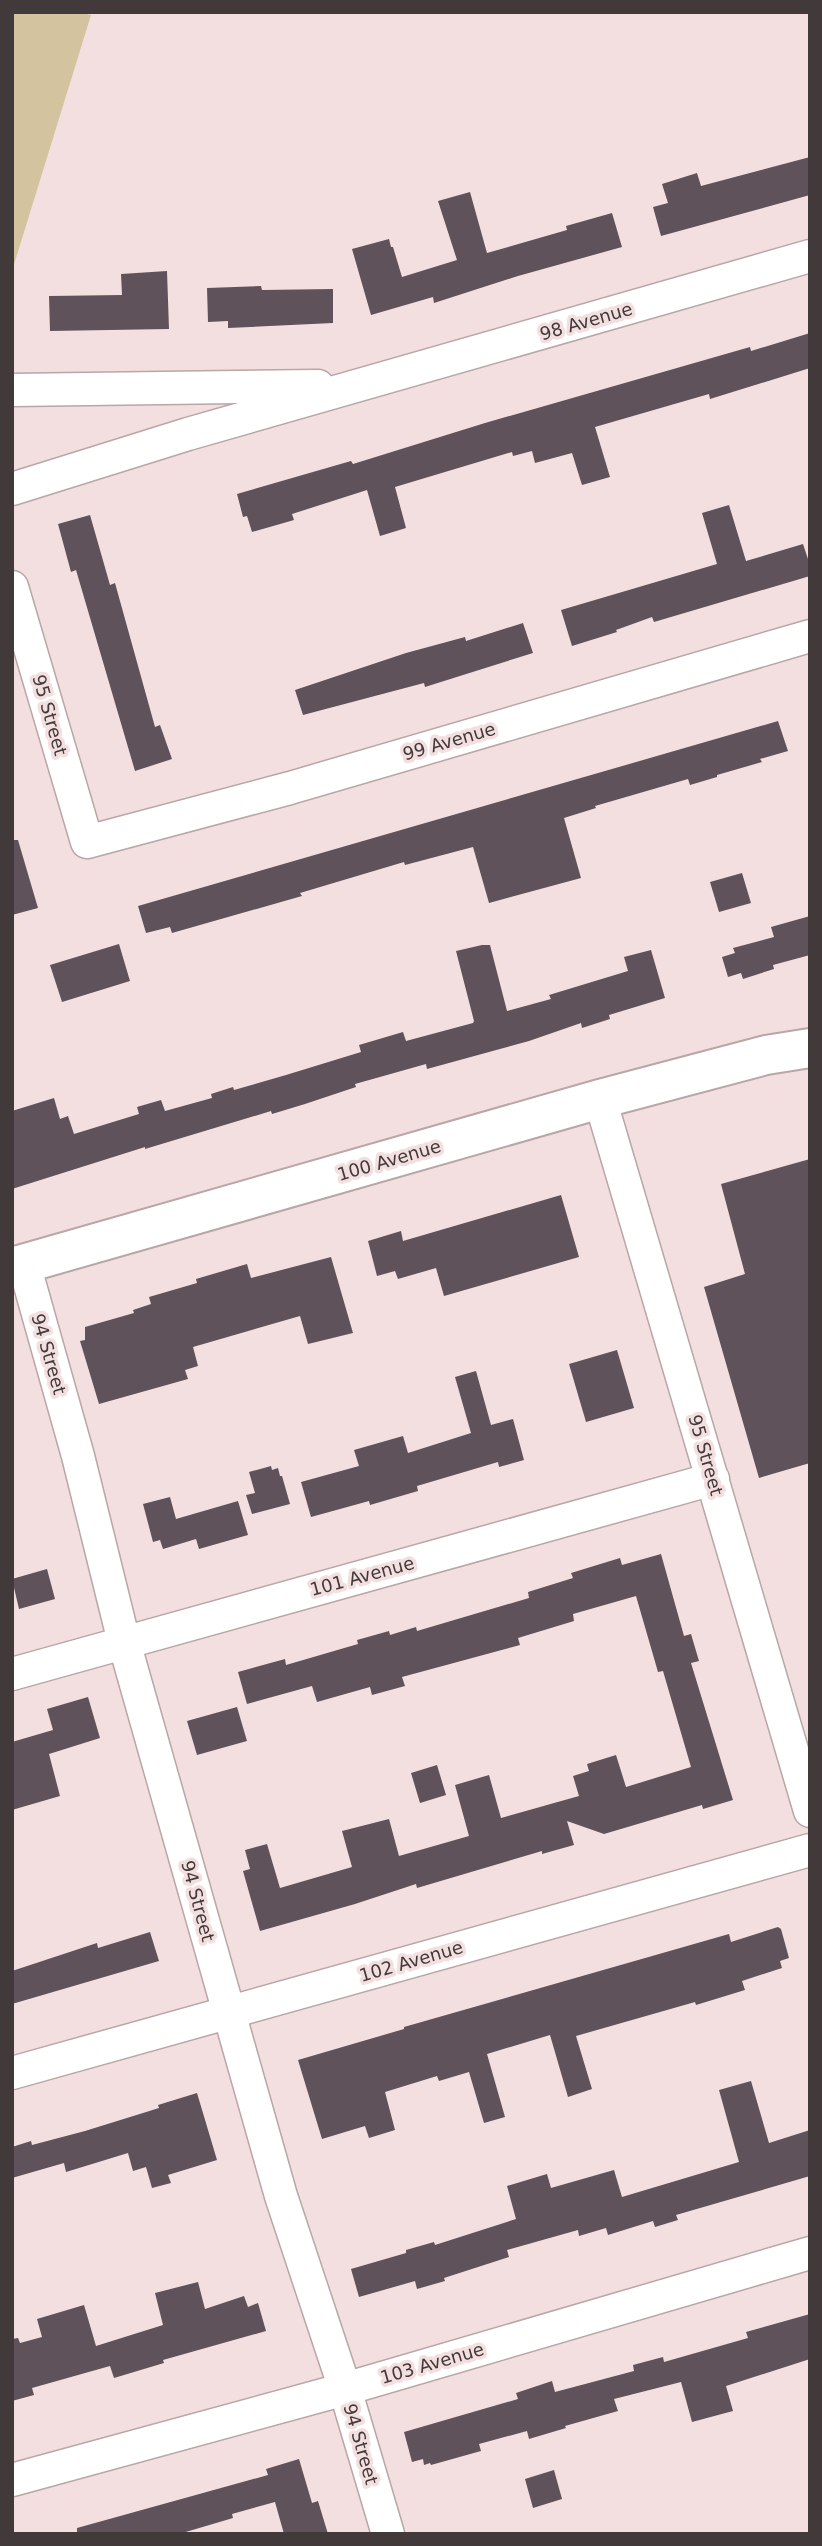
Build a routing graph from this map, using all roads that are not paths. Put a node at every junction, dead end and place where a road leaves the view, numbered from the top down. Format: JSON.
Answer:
{"nodes":[{"id":1,"x":810,"y":256,"type":"edge"},
{"id":2,"x":362,"y":386,"type":"junction"},
{"id":3,"x":12,"y":390,"type":"edge"},
{"id":4,"x":12,"y":489,"type":"edge"},
{"id":5,"x":12,"y":587,"type":"edge"},
{"id":6,"x":810,"y":636,"type":"edge"},
{"id":7,"x":87,"y":842,"type":"joint"},
{"id":8,"x":810,"y":1032,"type":"edge"},
{"id":9,"x":810,"y":1048,"type":"edge"},
{"id":10,"x":766,"y":1055,"type":"junction"},
{"id":11,"x":600,"y":1099,"type":"junction"},
{"id":12,"x":18,"y":1265,"type":"edge"},
{"id":13,"x":713,"y":1479,"type":"junction"},
{"id":14,"x":124,"y":1642,"type":"junction"},
{"id":15,"x":12,"y":1674,"type":"edge"},
{"id":16,"x":810,"y":1811,"type":"edge"},
{"id":17,"x":810,"y":1850,"type":"edge"},
{"id":18,"x":229,"y":2012,"type":"junction"},
{"id":19,"x":12,"y":2073,"type":"edge"},
{"id":20,"x":810,"y":2253,"type":"edge"},
{"id":21,"x":345,"y":2389,"type":"junction"},
{"id":22,"x":12,"y":2480,"type":"edge"},
{"id":23,"x":388,"y":2534,"type":"edge"}],
"edges":[{"from":1,"to":2,"type":"street","name":"98 Avenue"},
{"from":2,"to":3,"type":"street","name":"98 Avenue"},
{"from":2,"to":4,"type":"street","name":"98 Avenue"},
{"from":5,"to":7,"type":"street","name":"95 Street"},
{"from":6,"to":7,"type":"street","name":"99 Avenue"},
{"from":8,"to":10,"type":"main road","name":"100 Avenue"},
{"from":9,"to":10,"type":"main road","name":"100 Avenue"},
{"from":10,"to":11,"type":"main road","name":"100 Avenue"},
{"from":11,"to":12,"type":"main road","name":"100 Avenue"},
{"from":11,"to":13,"type":"street","name":"95 Street"},
{"from":12,"to":14,"type":"street","name":"94 Street"},
{"from":13,"to":14,"type":"street","name":"101 Avenue"},
{"from":13,"to":16,"type":"street","name":"95 Street"},
{"from":14,"to":15,"type":"street","name":"101 Avenue"},
{"from":14,"to":18,"type":"street","name":"94 Street"},
{"from":17,"to":18,"type":"street","name":"102 Avenue"},
{"from":18,"to":19,"type":"street","name":"102 Avenue"},
{"from":18,"to":21,"type":"street","name":"94 Street"},
{"from":20,"to":21,"type":"street","name":"103 Avenue"},
{"from":21,"to":22,"type":"street","name":"103 Avenue"},
{"from":21,"to":23,"type":"street","name":"94 Street"}]}
